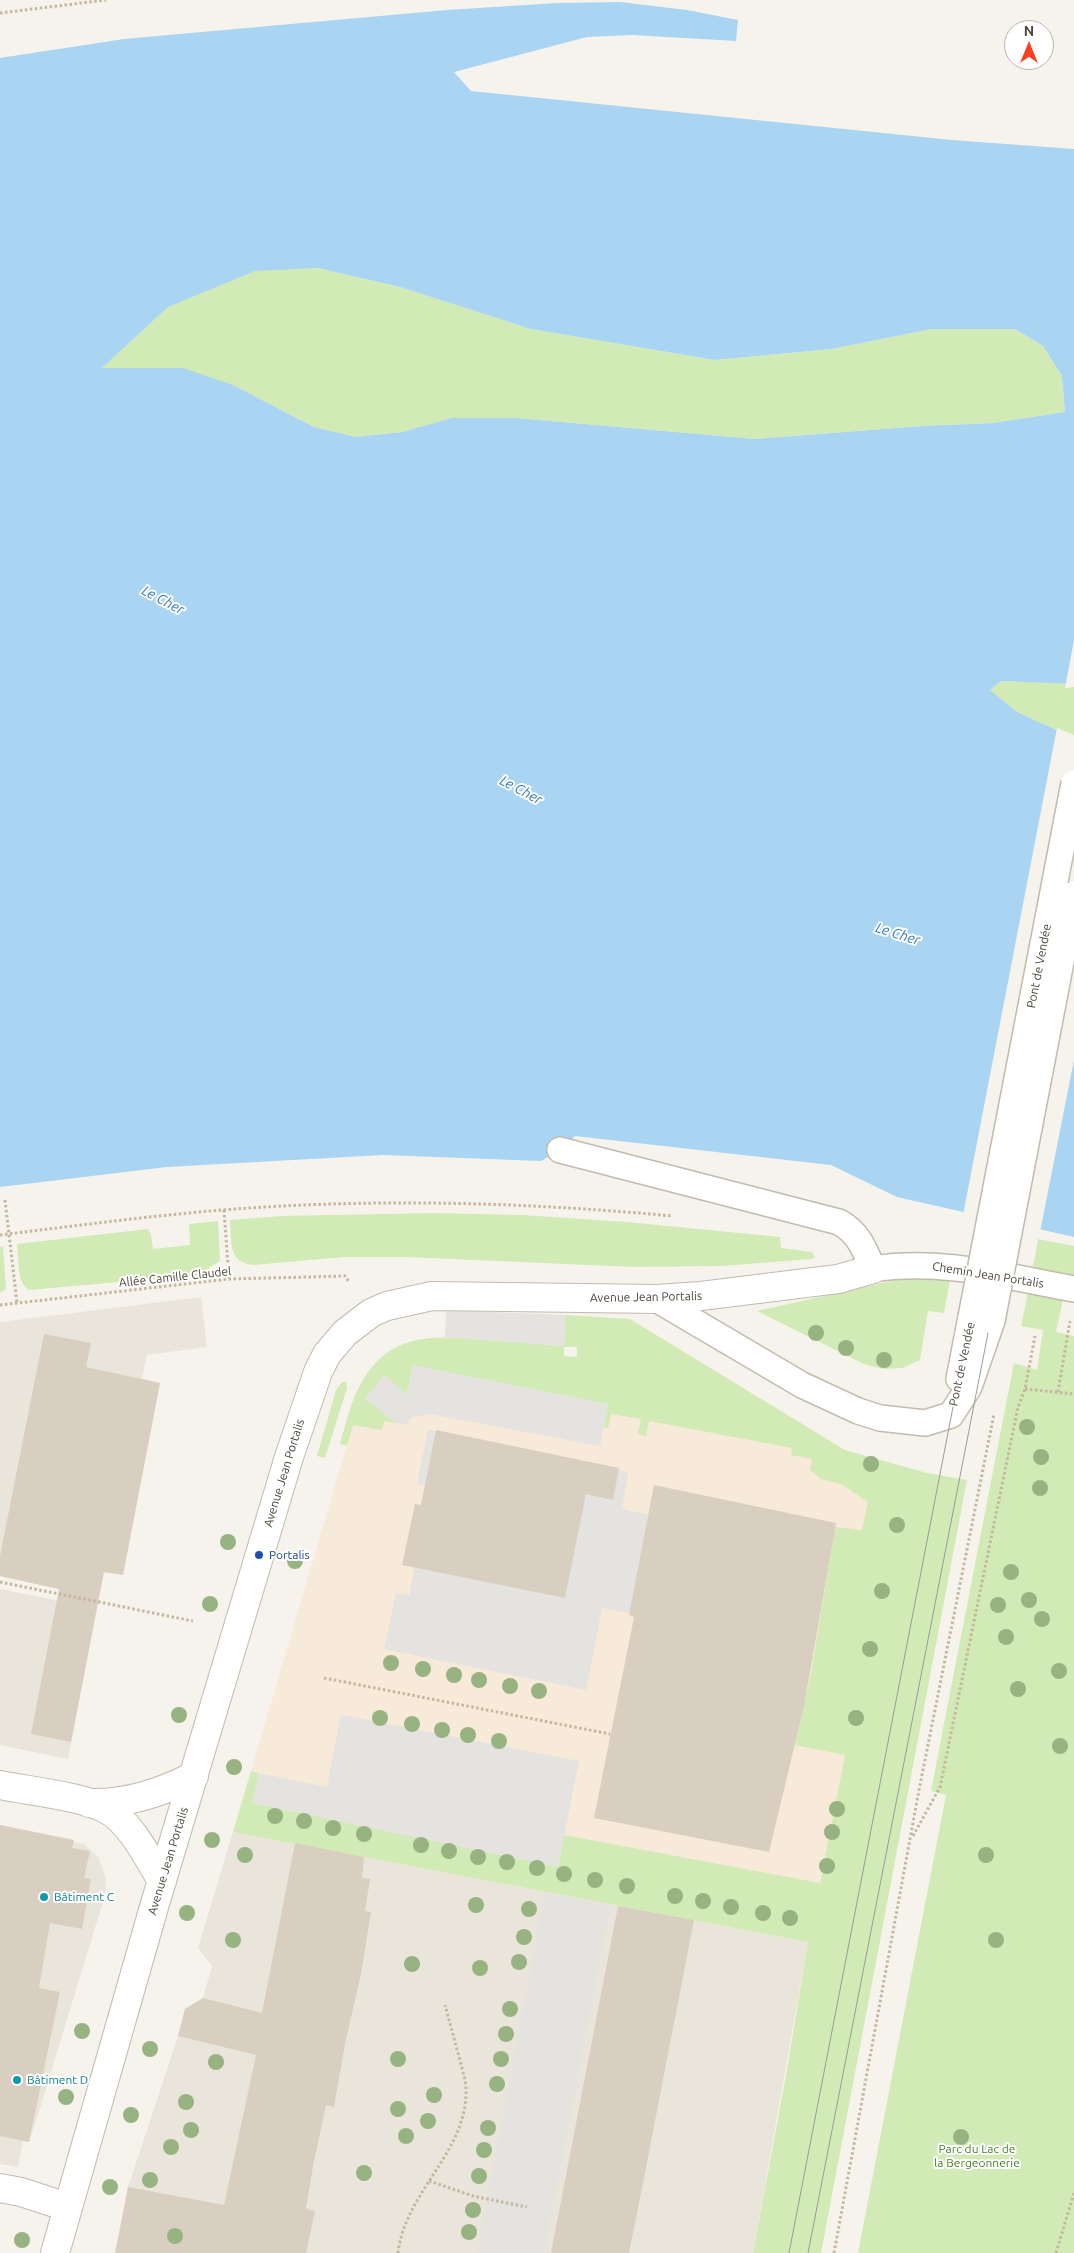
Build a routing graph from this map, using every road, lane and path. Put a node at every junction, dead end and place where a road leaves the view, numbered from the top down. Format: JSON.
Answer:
{"nodes":[{"id":1,"x":106,"y":0,"type":"edge"},
{"id":2,"x":0,"y":13,"type":"edge"},
{"id":3,"x":1074,"y":784,"type":"edge"},
{"id":4,"x":1074,"y":894,"type":"edge"},
{"id":5,"x":560,"y":1150,"type":"dead end"},
{"id":6,"x":5,"y":1200,"type":"dead end"},
{"id":7,"x":224,"y":1210,"type":"junction"},
{"id":8,"x":680,"y":1217,"type":"dead end"},
{"id":9,"x":10,"y":1234,"type":"junction"},
{"id":10,"x":0,"y":1235,"type":"edge"},
{"id":11,"x":873,"y":1269,"type":"junction"},
{"id":12,"x":229,"y":1280,"type":"junction"},
{"id":13,"x":349,"y":1282,"type":"dead end"},
{"id":14,"x":1074,"y":1289,"type":"edge"},
{"id":15,"x":656,"y":1299,"type":"junction"},
{"id":16,"x":17,"y":1303,"type":"junction"},
{"id":17,"x":0,"y":1305,"type":"edge"},
{"id":18,"x":1071,"y":1317,"type":"dead end"},
{"id":19,"x":982,"y":1319,"type":"junction"},
{"id":20,"x":1035,"y":1336,"type":"dead end"},
{"id":21,"x":1025,"y":1389,"type":"junction"},
{"id":22,"x":1058,"y":1392,"type":"junction"},
{"id":23,"x":1074,"y":1394,"type":"edge"},
{"id":24,"x":995,"y":1408,"type":"dead end"},
{"id":25,"x":0,"y":1582,"type":"edge"},
{"id":26,"x":193,"y":1621,"type":"dead end"},
{"id":27,"x":324,"y":1678,"type":"dead end"},
{"id":28,"x":610,"y":1734,"type":"dead end"},
{"id":29,"x":194,"y":1776,"type":"junction"},
{"id":30,"x":0,"y":1786,"type":"edge"},
{"id":31,"x":88,"y":1802,"type":"junction"},
{"id":32,"x":911,"y":1840,"type":"junction"},
{"id":33,"x":162,"y":1881,"type":"junction"},
{"id":34,"x":445,"y":2005,"type":"dead end"},
{"id":35,"x":429,"y":2181,"type":"junction"},
{"id":36,"x":0,"y":2188,"type":"edge"},
{"id":37,"x":1074,"y":2193,"type":"edge"},
{"id":38,"x":67,"y":2207,"type":"junction"},
{"id":39,"x":527,"y":2207,"type":"dead end"},
{"id":40,"x":54,"y":2253,"type":"edge"},
{"id":41,"x":398,"y":2253,"type":"edge"},
{"id":42,"x":834,"y":2253,"type":"edge"},
{"id":43,"x":1056,"y":2253,"type":"edge"}],
"edges":[{"from":1,"to":2,"type":"path"},
{"from":3,"to":19,"type":"lane","name":"Pont de Vendée","bridge":true},
{"from":4,"to":19,"type":"lane","name":"Pont de Vendée","bridge":true},
{"from":5,"to":11,"type":"lane"},
{"from":6,"to":9,"type":"path"},
{"from":7,"to":8,"type":"path"},
{"from":7,"to":9,"type":"path"},
{"from":7,"to":12,"type":"path"},
{"from":9,"to":10,"type":"path"},
{"from":9,"to":16,"type":"path"},
{"from":11,"to":14,"type":"lane","name":"Chemin Jean Portalis"},
{"from":11,"to":15,"type":"street","name":"Avenue Jean Portalis"},
{"from":12,"to":13,"type":"path","name":"Allée Camille Claudel"},
{"from":12,"to":16,"type":"path","name":"Allée Camille Claudel"},
{"from":15,"to":19,"type":"lane","name":"Pont de Vendée"},
{"from":15,"to":29,"type":"street","name":"Avenue Jean Portalis"},
{"from":16,"to":17,"type":"path","name":"Allée Camille Claudel"},
{"from":18,"to":22,"type":"path"},
{"from":20,"to":21,"type":"path"},
{"from":21,"to":22,"type":"path"},
{"from":21,"to":32,"type":"path"},
{"from":22,"to":23,"type":"path"},
{"from":24,"to":32,"type":"path"},
{"from":25,"to":26,"type":"path"},
{"from":27,"to":28,"type":"path"},
{"from":29,"to":31,"type":"street"},
{"from":29,"to":33,"type":"street","name":"Avenue Jean Portalis"},
{"from":30,"to":31,"type":"street"},
{"from":31,"to":33,"type":"street"},
{"from":32,"to":42,"type":"path"},
{"from":33,"to":38,"type":"street","name":"Avenue Jean Portalis"},
{"from":34,"to":35,"type":"path"},
{"from":35,"to":39,"type":"path"},
{"from":35,"to":41,"type":"path"},
{"from":36,"to":38,"type":"street"},
{"from":37,"to":43,"type":"path"},
{"from":38,"to":40,"type":"street","name":"Avenue Jean Portalis"}]}
